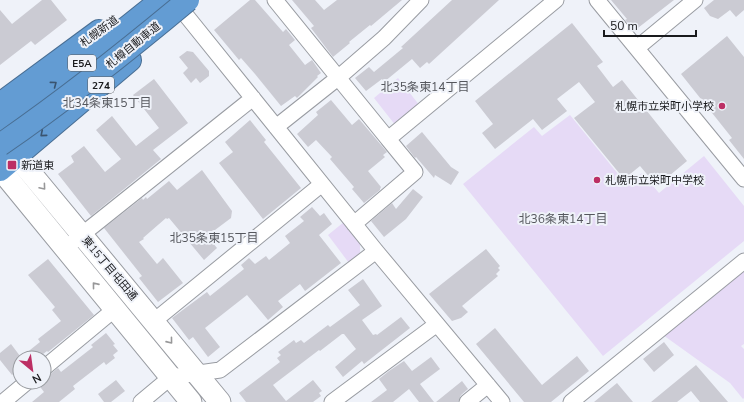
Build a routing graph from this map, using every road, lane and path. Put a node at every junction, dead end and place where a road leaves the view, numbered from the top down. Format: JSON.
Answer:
{"nodes":[{"id":1,"x":140,"y":0,"type":"edge"},
{"id":2,"x":161,"y":0,"type":"edge"},
{"id":3,"x":202,"y":0,"type":"edge"},
{"id":4,"x":275,"y":0,"type":"edge"},
{"id":5,"x":421,"y":0,"type":"edge"},
{"id":6,"x":556,"y":0,"type":"edge"},
{"id":7,"x":597,"y":0,"type":"edge"},
{"id":8,"x":689,"y":2,"type":"edge"},
{"id":9,"x":186,"y":7,"type":"edge"},
{"id":10,"x":637,"y":48,"type":"junction"},
{"id":11,"x":339,"y":77,"type":"junction"},
{"id":12,"x":253,"y":98,"type":"junction"},
{"id":13,"x":0,"y":104,"type":"edge"},
{"id":14,"x":0,"y":123,"type":"edge"},
{"id":15,"x":276,"y":127,"type":"junction"},
{"id":16,"x":0,"y":135,"type":"edge"},
{"id":17,"x":388,"y":139,"type":"junction"},
{"id":18,"x":9,"y":151,"type":"edge"},
{"id":19,"x":0,"y":169,"type":"edge"},
{"id":20,"x":744,"y":179,"type":"edge"},
{"id":21,"x":322,"y":184,"type":"junction"},
{"id":22,"x":354,"y":224,"type":"junction"},
{"id":23,"x":82,"y":234,"type":"junction"},
{"id":24,"x":65,"y":248,"type":"junction"},
{"id":25,"x":376,"y":251,"type":"junction"},
{"id":26,"x":744,"y":260,"type":"edge"},
{"id":27,"x":115,"y":309,"type":"junction"},
{"id":28,"x":154,"y":321,"type":"junction"},
{"id":29,"x":437,"y":324,"type":"junction"},
{"id":30,"x":52,"y":361,"type":"edge"},
{"id":31,"x":197,"y":373,"type":"junction"},
{"id":32,"x":171,"y":377,"type":"junction"},
{"id":33,"x":488,"y":385,"type":"junction"},
{"id":34,"x":17,"y":390,"type":"edge"},
{"id":35,"x":2,"y":402,"type":"edge"},
{"id":36,"x":140,"y":402,"type":"edge"},
{"id":37,"x":191,"y":402,"type":"edge"},
{"id":38,"x":220,"y":402,"type":"edge"},
{"id":39,"x":332,"y":402,"type":"edge"},
{"id":40,"x":467,"y":402,"type":"edge"},
{"id":41,"x":502,"y":402,"type":"edge"},
{"id":42,"x":571,"y":402,"type":"edge"}],
"edges":[{"from":1,"to":13,"type":"highway","name":"札幌新道"},
{"from":14,"to":2,"type":"highway","name":"札樽自動車道","number":"E5A","one_way":true},
{"from":3,"to":9,"type":"highway"},
{"from":4,"to":11,"type":"street"},
{"from":5,"to":11,"type":"street"},
{"from":6,"to":17,"type":"street"},
{"from":7,"to":10,"type":"street"},
{"from":8,"to":10,"type":"street"},
{"from":9,"to":12,"type":"street"},
{"from":9,"to":18,"type":"highway","name":"札樽自動車道","number":"E5A","one_way":true,"bridge":true},
{"from":10,"to":20,"type":"street"},
{"from":11,"to":15,"type":"street"},
{"from":11,"to":17,"type":"street"},
{"from":12,"to":15,"type":"street"},
{"from":12,"to":23,"type":"street"},
{"from":15,"to":21,"type":"street"},
{"from":16,"to":18,"type":"street","name":"東15丁目屯田通"},
{"from":17,"to":22,"type":"street"},
{"from":18,"to":19,"type":"highway"},
{"from":18,"to":23,"type":"street","name":"東15丁目屯田通","one_way":true},
{"from":19,"to":24,"type":"street","name":"東15丁目屯田通"},
{"from":21,"to":22,"type":"street"},
{"from":21,"to":28,"type":"street"},
{"from":22,"to":25,"type":"street"},
{"from":23,"to":24,"type":"street"},
{"from":23,"to":28,"type":"street","name":"東15丁目屯田通"},
{"from":27,"to":24,"type":"street","name":"東15丁目屯田通","one_way":true},
{"from":25,"to":29,"type":"street"},
{"from":25,"to":31,"type":"street"},
{"from":26,"to":42,"type":"street"},
{"from":27,"to":30,"type":"street"},
{"from":27,"to":32,"type":"street","name":"東15丁目屯田通"},
{"from":28,"to":31,"type":"street","name":"東15丁目屯田通","one_way":true},
{"from":29,"to":33,"type":"street"},
{"from":29,"to":39,"type":"street"},
{"from":31,"to":32,"type":"street"},
{"from":31,"to":38,"type":"street","name":"東15丁目屯田通"},
{"from":32,"to":36,"type":"street"},
{"from":32,"to":37,"type":"street","name":"東15丁目屯田通"},
{"from":33,"to":40,"type":"street"},
{"from":33,"to":41,"type":"street"},
{"from":34,"to":35,"type":"street"}]}
